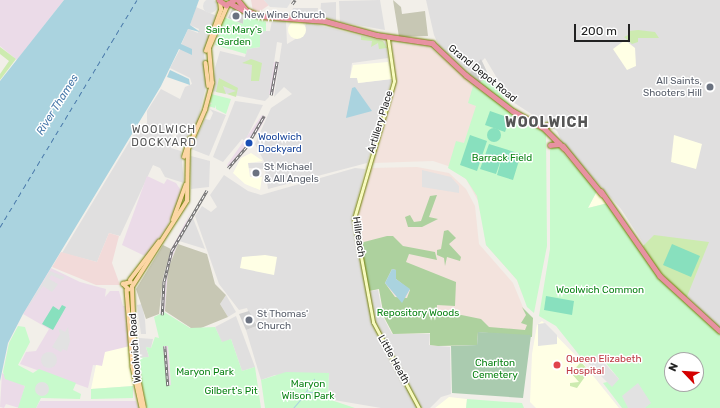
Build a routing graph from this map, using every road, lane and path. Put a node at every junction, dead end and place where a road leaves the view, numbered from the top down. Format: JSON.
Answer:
{"nodes":[{"id":1,"x":238,"y":0,"type":"edge"},
{"id":2,"x":220,"y":1,"type":"edge"},
{"id":3,"x":231,"y":2,"type":"edge"},
{"id":4,"x":222,"y":11,"type":"junction"},
{"id":5,"x":389,"y":40,"type":"junction"},
{"id":6,"x":430,"y":44,"type":"junction"},
{"id":7,"x":519,"y":114,"type":"junction"},
{"id":8,"x":552,"y":124,"type":"dead end"},
{"id":9,"x":544,"y":126,"type":"junction"},
{"id":10,"x":552,"y":135,"type":"junction"},
{"id":11,"x":559,"y":144,"type":"junction"},
{"id":12,"x":550,"y":145,"type":"dead end"},
{"id":13,"x":564,"y":148,"type":"junction"},
{"id":14,"x":368,"y":165,"type":"joint"},
{"id":15,"x":130,"y":280,"type":"junction"},
{"id":16,"x":132,"y":286,"type":"junction"},
{"id":17,"x":366,"y":287,"type":"joint"},
{"id":18,"x":127,"y":290,"type":"junction"},
{"id":19,"x":720,"y":331,"type":"edge"},
{"id":20,"x":143,"y":408,"type":"edge"},
{"id":21,"x":419,"y":408,"type":"edge"}],
"edges":[{"from":1,"to":6,"type":"highway"},
{"from":2,"to":3,"type":"highway"},
{"from":2,"to":4,"type":"main road"},
{"from":3,"to":4,"type":"main road"},
{"from":3,"to":5,"type":"highway"},
{"from":4,"to":15,"type":"main road"},
{"from":4,"to":16,"type":"main road"},
{"from":5,"to":6,"type":"highway"},
{"from":5,"to":14,"type":"main road","name":"Artillery Place"},
{"from":6,"to":7,"type":"highway","name":"Grand Depot Road"},
{"from":7,"to":9,"type":"highway"},
{"from":7,"to":10,"type":"highway"},
{"from":8,"to":9,"type":"highway"},
{"from":9,"to":10,"type":"highway"},
{"from":10,"to":11,"type":"highway"},
{"from":10,"to":13,"type":"highway"},
{"from":11,"to":12,"type":"highway"},
{"from":11,"to":13,"type":"highway"},
{"from":13,"to":19,"type":"highway"},
{"from":14,"to":17,"type":"main road","name":"Hillreach"},
{"from":15,"to":16,"type":"main road"},
{"from":15,"to":18,"type":"main road"},
{"from":16,"to":18,"type":"main road"},
{"from":16,"to":20,"type":"main road","name":"Woolwich Road"},
{"from":17,"to":21,"type":"main road","name":"Little Heath"},
{"from":18,"to":20,"type":"main road","name":"Woolwich Road"}]}
